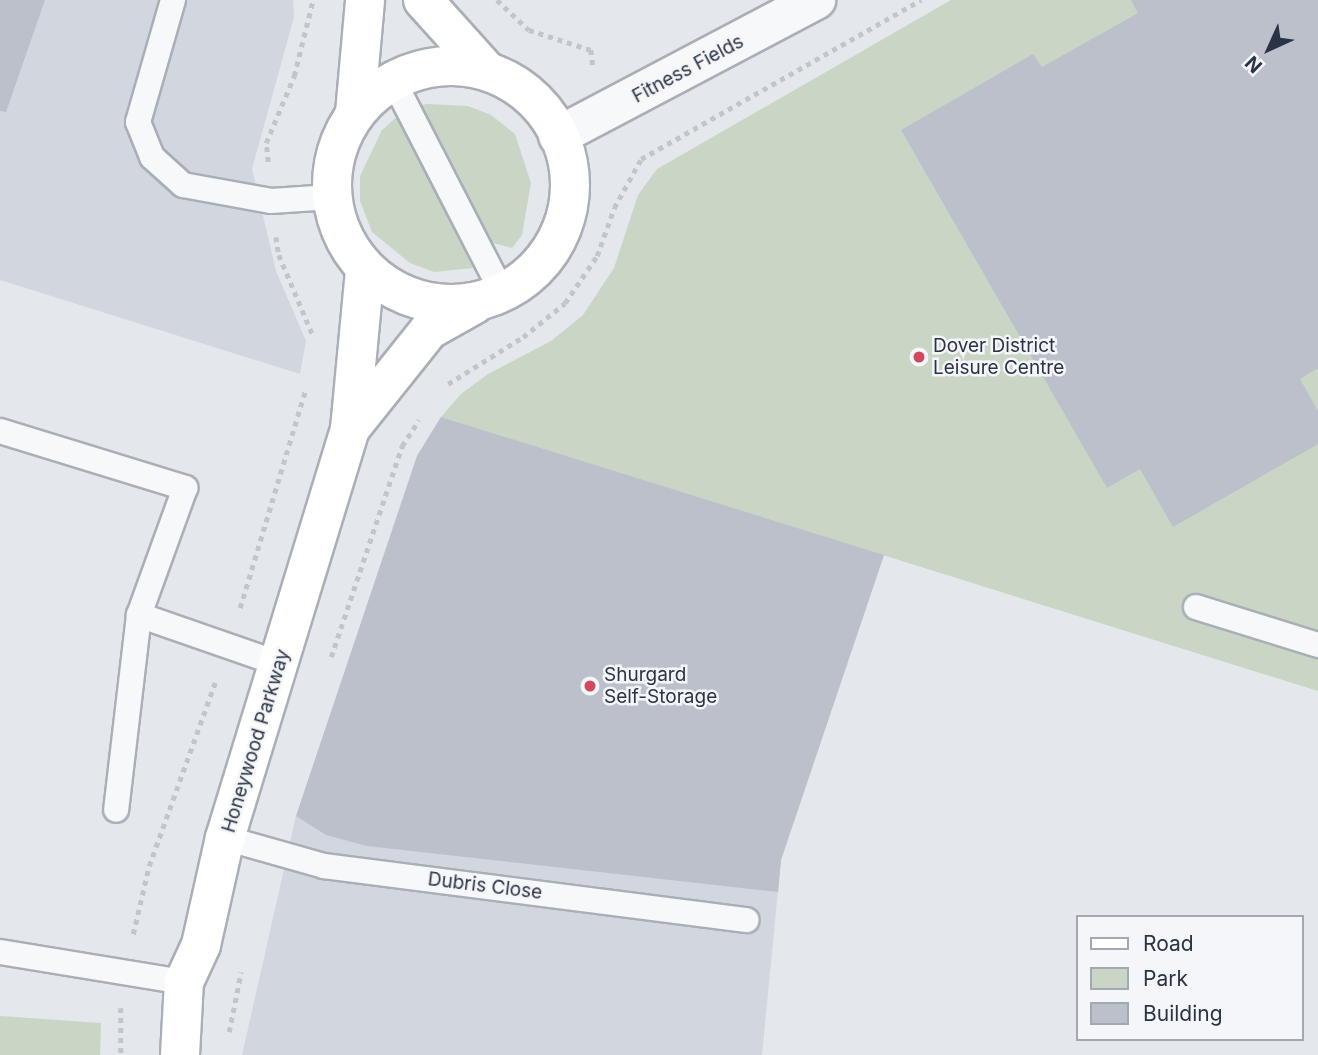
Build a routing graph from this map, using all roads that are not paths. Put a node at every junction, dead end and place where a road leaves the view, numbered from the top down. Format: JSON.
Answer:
{"nodes":[{"id":1,"x":173,"y":0,"type":"edge"},
{"id":2,"x":365,"y":0,"type":"edge"},
{"id":3,"x":423,"y":0,"type":"edge"},
{"id":4,"x":816,"y":0,"type":"edge"},
{"id":5,"x":486,"y":70,"type":"junction"},
{"id":6,"x":393,"y":80,"type":"junction"},
{"id":7,"x":355,"y":113,"type":"junction"},
{"id":8,"x":558,"y":136,"type":"junction"},
{"id":9,"x":331,"y":197,"type":"junction"},
{"id":10,"x":365,"y":268,"type":"junction"},
{"id":11,"x":490,"y":298,"type":"junction"},
{"id":12,"x":350,"y":429,"type":"junction"},
{"id":13,"x":0,"y":431,"type":"edge"},
{"id":14,"x":1196,"y":607,"type":"dead end"},
{"id":15,"x":139,"y":615,"type":"junction"},
{"id":16,"x":1318,"y":645,"type":"edge"},
{"id":17,"x":280,"y":664,"type":"junction"},
{"id":18,"x":116,"y":810,"type":"dead end"},
{"id":19,"x":225,"y":838,"type":"junction"},
{"id":20,"x":747,"y":920,"type":"dead end"},
{"id":21,"x":0,"y":952,"type":"edge"},
{"id":22,"x":184,"y":982,"type":"junction"},
{"id":23,"x":180,"y":1055,"type":"edge"}],
"edges":[{"from":1,"to":9,"type":"lane"},
{"from":2,"to":7,"type":"street"},
{"from":3,"to":5,"type":"street"},
{"from":4,"to":8,"type":"street","name":"Fitness Fields"},
{"from":5,"to":6,"type":"street"},
{"from":5,"to":8,"type":"street","name":"Honeywood Parkway"},
{"from":6,"to":7,"type":"street"},
{"from":6,"to":11,"type":"lane"},
{"from":7,"to":9,"type":"street"},
{"from":8,"to":11,"type":"street","name":"Honeywood Parkway"},
{"from":9,"to":10,"type":"street"},
{"from":10,"to":11,"type":"street"},
{"from":10,"to":12,"type":"street","name":"Honeywood Parkway"},
{"from":11,"to":12,"type":"street","name":"Honeywood Parkway"},
{"from":12,"to":17,"type":"street","name":"Honeywood Parkway"},
{"from":13,"to":15,"type":"lane"},
{"from":14,"to":16,"type":"lane"},
{"from":15,"to":17,"type":"lane"},
{"from":15,"to":18,"type":"lane"},
{"from":17,"to":19,"type":"street","name":"Honeywood Parkway"},
{"from":19,"to":20,"type":"lane","name":"Dubris Close"},
{"from":19,"to":22,"type":"street","name":"Honeywood Parkway"},
{"from":21,"to":22,"type":"lane"},
{"from":22,"to":23,"type":"street","name":"Honeywood Parkway"}]}
